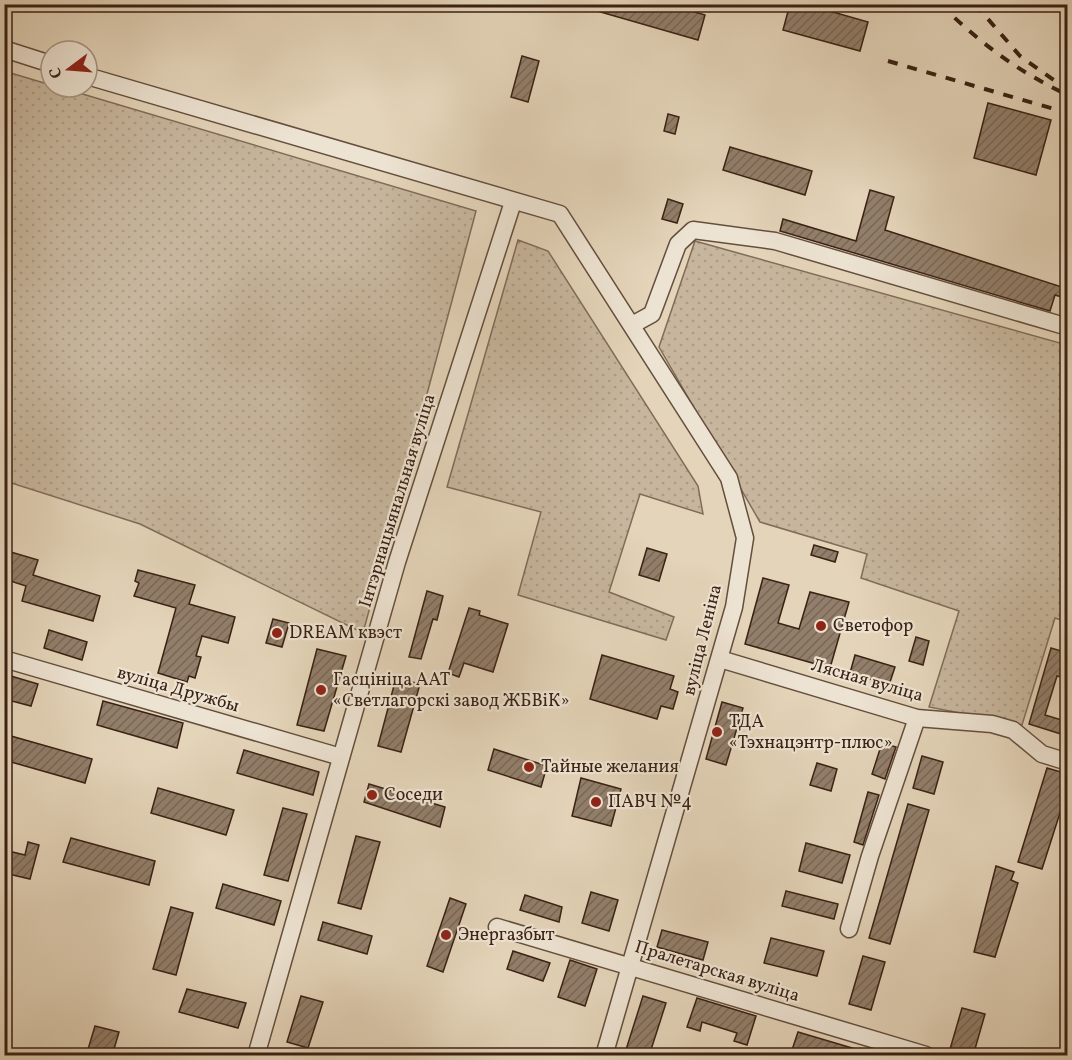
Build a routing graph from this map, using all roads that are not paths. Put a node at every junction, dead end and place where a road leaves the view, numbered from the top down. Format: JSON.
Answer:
{"nodes":[{"id":1,"x":4,"y":49,"type":"edge"},
{"id":2,"x":39,"y":60,"type":"edge"},
{"id":3,"x":99,"y":80,"type":"edge"},
{"id":4,"x":513,"y":202,"type":"junction"},
{"id":5,"x":633,"y":325,"type":"junction"},
{"id":6,"x":1068,"y":327,"type":"edge"},
{"id":7,"x":4,"y":659,"type":"edge"},
{"id":8,"x":720,"y":659,"type":"junction"},
{"id":9,"x":917,"y":718,"type":"junction"},
{"id":10,"x":341,"y":757,"type":"junction"},
{"id":11,"x":1068,"y":762,"type":"edge"},
{"id":12,"x":497,"y":927,"type":"dead end"},
{"id":13,"x":849,"y":929,"type":"dead end"},
{"id":14,"x":630,"y":967,"type":"junction"},
{"id":15,"x":926,"y":1055,"type":"edge"},
{"id":16,"x":256,"y":1056,"type":"edge"},
{"id":17,"x":604,"y":1056,"type":"edge"}],
"edges":[{"from":1,"to":2,"type":"street"},
{"from":3,"to":4,"type":"street","name":"вуліца Леніна"},
{"from":4,"to":5,"type":"street","name":"вуліца Леніна"},
{"from":4,"to":10,"type":"street","name":"Інтэрнацыянальная вуліца"},
{"from":5,"to":6,"type":"street"},
{"from":5,"to":8,"type":"street","name":"вуліца Леніна"},
{"from":7,"to":10,"type":"street","name":"вуліца Дружбы"},
{"from":8,"to":9,"type":"street","name":"Лясная вуліца"},
{"from":8,"to":14,"type":"street","name":"вуліца Леніна"},
{"from":9,"to":11,"type":"street","name":"Лясная вуліца"},
{"from":9,"to":13,"type":"street"},
{"from":10,"to":16,"type":"street","name":"Інтэрнацыянальная вуліца"},
{"from":12,"to":14,"type":"street","name":"Пралетарская вуліца"},
{"from":14,"to":15,"type":"street","name":"Пралетарская вуліца"},
{"from":14,"to":17,"type":"street","name":"вуліца Леніна"}]}
